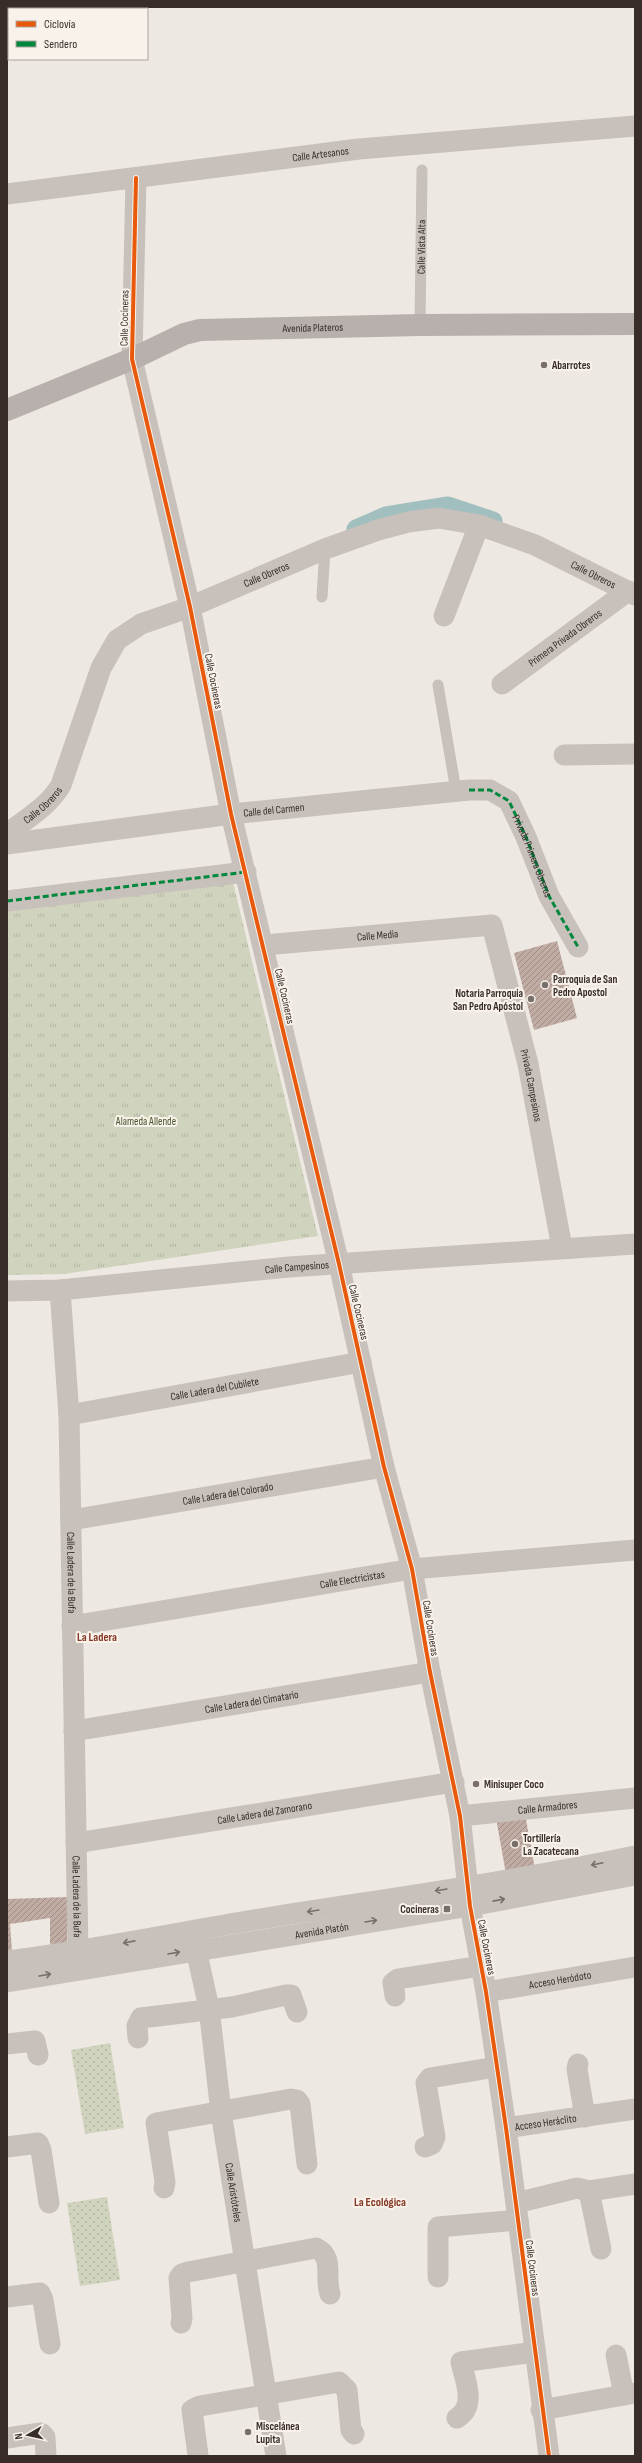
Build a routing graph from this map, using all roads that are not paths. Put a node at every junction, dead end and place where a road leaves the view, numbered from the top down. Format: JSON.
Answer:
{"nodes":[{"id":1,"x":635,"y":126,"type":"edge"},
{"id":2,"x":422,"y":170,"type":"dead end"},
{"id":3,"x":136,"y":178,"type":"junction"},
{"id":4,"x":7,"y":194,"type":"edge"},
{"id":5,"x":635,"y":324,"type":"edge"},
{"id":6,"x":420,"y":325,"type":"junction"},
{"id":7,"x":132,"y":360,"type":"junction"},
{"id":8,"x":7,"y":410,"type":"edge"},
{"id":9,"x":479,"y":525,"type":"junction"},
{"id":10,"x":325,"y":549,"type":"junction"},
{"id":11,"x":631,"y":593,"type":"edge"},
{"id":12,"x":322,"y":597,"type":"dead end"},
{"id":13,"x":190,"y":607,"type":"junction"},
{"id":14,"x":444,"y":616,"type":"dead end"},
{"id":15,"x":502,"y":684,"type":"dead end"},
{"id":16,"x":438,"y":685,"type":"dead end"},
{"id":17,"x":635,"y":754,"type":"edge"},
{"id":18,"x":564,"y":755,"type":"dead end"},
{"id":19,"x":463,"y":790,"type":"junction"},
{"id":20,"x":230,"y":814,"type":"junction"},
{"id":21,"x":7,"y":834,"type":"edge"},
{"id":22,"x":7,"y":844,"type":"edge"},
{"id":23,"x":246,"y":872,"type":"junction"},
{"id":24,"x":7,"y":900,"type":"edge"},
{"id":25,"x":492,"y":925,"type":"joint"},
{"id":26,"x":264,"y":944,"type":"junction"},
{"id":27,"x":578,"y":947,"type":"dead end"},
{"id":28,"x":635,"y":1244,"type":"edge"},
{"id":29,"x":562,"y":1248,"type":"junction"},
{"id":30,"x":339,"y":1264,"type":"junction"},
{"id":31,"x":60,"y":1290,"type":"junction"},
{"id":32,"x":7,"y":1291,"type":"edge"},
{"id":33,"x":361,"y":1362,"type":"junction"},
{"id":34,"x":69,"y":1415,"type":"junction"},
{"id":35,"x":384,"y":1467,"type":"junction"},
{"id":36,"x":71,"y":1520,"type":"junction"},
{"id":37,"x":635,"y":1550,"type":"edge"},
{"id":38,"x":412,"y":1568,"type":"junction"},
{"id":39,"x":72,"y":1626,"type":"junction"},
{"id":40,"x":430,"y":1672,"type":"junction"},
{"id":41,"x":74,"y":1731,"type":"junction"},
{"id":42,"x":454,"y":1782,"type":"junction"},
{"id":43,"x":635,"y":1798,"type":"edge"},
{"id":44,"x":460,"y":1816,"type":"junction"},
{"id":45,"x":76,"y":1843,"type":"junction"},
{"id":46,"x":635,"y":1856,"type":"edge"},
{"id":47,"x":635,"y":1875,"type":"edge"},
{"id":48,"x":469,"y":1896,"type":"junction"},
{"id":49,"x":193,"y":1940,"type":"junction"},
{"id":50,"x":78,"y":1952,"type":"junction"},
{"id":51,"x":7,"y":1960,"type":"edge"},
{"id":52,"x":481,"y":1966,"type":"junction"},
{"id":53,"x":635,"y":1967,"type":"edge"},
{"id":54,"x":7,"y":1982,"type":"edge"},
{"id":55,"x":486,"y":1992,"type":"junction"},
{"id":56,"x":395,"y":1996,"type":"dead end"},
{"id":57,"x":209,"y":2008,"type":"junction"},
{"id":58,"x":297,"y":2012,"type":"dead end"},
{"id":59,"x":138,"y":2038,"type":"dead end"},
{"id":60,"x":7,"y":2044,"type":"edge"},
{"id":61,"x":38,"y":2056,"type":"dead end"},
{"id":62,"x":578,"y":2064,"type":"dead end"},
{"id":63,"x":496,"y":2067,"type":"junction"},
{"id":64,"x":635,"y":2109,"type":"edge"},
{"id":65,"x":221,"y":2112,"type":"junction"},
{"id":66,"x":585,"y":2117,"type":"junction"},
{"id":67,"x":506,"y":2128,"type":"junction"},
{"id":68,"x":7,"y":2147,"type":"edge"},
{"id":69,"x":425,"y":2147,"type":"dead end"},
{"id":70,"x":307,"y":2164,"type":"dead end"},
{"id":71,"x":635,"y":2184,"type":"edge"},
{"id":72,"x":164,"y":2188,"type":"dead end"},
{"id":73,"x":589,"y":2191,"type":"junction"},
{"id":74,"x":49,"y":2203,"type":"dead end"},
{"id":75,"x":517,"y":2211,"type":"junction"},
{"id":76,"x":601,"y":2249,"type":"dead end"},
{"id":77,"x":244,"y":2263,"type":"junction"},
{"id":78,"x":438,"y":2277,"type":"dead end"},
{"id":79,"x":330,"y":2294,"type":"dead end"},
{"id":80,"x":7,"y":2297,"type":"edge"},
{"id":81,"x":181,"y":2323,"type":"dead end"},
{"id":82,"x":50,"y":2344,"type":"dead end"},
{"id":83,"x":535,"y":2352,"type":"junction"},
{"id":84,"x":616,"y":2355,"type":"dead end"},
{"id":85,"x":629,"y":2394,"type":"edge"},
{"id":86,"x":268,"y":2396,"type":"junction"},
{"id":87,"x":541,"y":2410,"type":"junction"},
{"id":88,"x":457,"y":2418,"type":"dead end"},
{"id":89,"x":354,"y":2434,"type":"dead end"},
{"id":90,"x":7,"y":2438,"type":"edge"},
{"id":91,"x":198,"y":2455,"type":"edge"},
{"id":92,"x":46,"y":2456,"type":"edge"},
{"id":93,"x":276,"y":2456,"type":"edge"},
{"id":94,"x":549,"y":2456,"type":"edge"}],
"edges":[{"from":1,"to":3,"type":"street","name":"Calle Artesanos"},
{"from":2,"to":6,"type":"lane","name":"Calle Vista Alta"},
{"from":3,"to":4,"type":"street","name":"Calle Artesanos"},
{"from":3,"to":7,"type":"street","name":"Calle Cocineras"},
{"from":5,"to":6,"type":"street","name":"Avenida Plateros"},
{"from":6,"to":7,"type":"street","name":"Avenida Plateros"},
{"from":7,"to":8,"type":"street","name":"Avenida Plateros"},
{"from":7,"to":13,"type":"street","name":"Calle Cocineras"},
{"from":9,"to":10,"type":"street","name":"Calle Obreros"},
{"from":9,"to":11,"type":"street","name":"Calle Obreros"},
{"from":9,"to":14,"type":"street"},
{"from":10,"to":12,"type":"lane"},
{"from":10,"to":13,"type":"street","name":"Calle Obreros"},
{"from":11,"to":15,"type":"street","name":"Primera Privada Obreros"},
{"from":13,"to":20,"type":"street","name":"Calle Cocineras"},
{"from":13,"to":21,"type":"street","name":"Calle Obreros"},
{"from":16,"to":19,"type":"lane"},
{"from":17,"to":18,"type":"street"},
{"from":19,"to":20,"type":"street","name":"Calle del Carmen"},
{"from":19,"to":27,"type":"street","name":"Privada Primera Obreros"},
{"from":20,"to":22,"type":"street","name":"Calle del Carmen"},
{"from":20,"to":23,"type":"street","name":"Calle Cocineras"},
{"from":23,"to":24,"type":"street"},
{"from":23,"to":26,"type":"street","name":"Calle Cocineras"},
{"from":25,"to":26,"type":"street","name":"Calle Media"},
{"from":25,"to":29,"type":"street","name":"Privada Campesinos"},
{"from":26,"to":30,"type":"street","name":"Calle Cocineras"},
{"from":28,"to":29,"type":"street","name":"Calle Campesinos"},
{"from":29,"to":30,"type":"street","name":"Calle Campesinos"},
{"from":30,"to":31,"type":"street","name":"Calle Campesinos"},
{"from":30,"to":33,"type":"street","name":"Calle Cocineras"},
{"from":31,"to":32,"type":"street","name":"Calle Campesinos"},
{"from":31,"to":34,"type":"street","name":"Calle Ladera de la Bufa"},
{"from":33,"to":34,"type":"street","name":"Calle Ladera del Cubilete"},
{"from":33,"to":35,"type":"street","name":"Calle Cocineras"},
{"from":34,"to":36,"type":"street","name":"Calle Ladera de la Bufa"},
{"from":35,"to":36,"type":"street","name":"Calle Ladera del Colorado"},
{"from":35,"to":38,"type":"street","name":"Calle Cocineras"},
{"from":36,"to":39,"type":"street","name":"Calle Ladera de la Bufa"},
{"from":37,"to":38,"type":"street","name":"Calle Electricistas"},
{"from":38,"to":39,"type":"street","name":"Calle Electricistas"},
{"from":38,"to":40,"type":"street","name":"Calle Cocineras"},
{"from":39,"to":41,"type":"street","name":"Calle Ladera de la Bufa"},
{"from":40,"to":41,"type":"street","name":"Calle Ladera del Cimatario"},
{"from":40,"to":42,"type":"street","name":"Calle Cocineras"},
{"from":41,"to":45,"type":"street","name":"Calle Ladera de la Bufa"},
{"from":42,"to":44,"type":"street","name":"Calle Cocineras"},
{"from":42,"to":45,"type":"street","name":"Calle Ladera del Zamorano"},
{"from":43,"to":44,"type":"street","name":"Calle Armadores"},
{"from":44,"to":48,"type":"street","name":"Calle Cocineras"},
{"from":45,"to":50,"type":"street","name":"Calle Ladera de la Bufa"},
{"from":46,"to":48,"type":"street","name":"Avenida Platón","one_way":true},
{"from":48,"to":47,"type":"street","name":"Avenida Platón","one_way":true},
{"from":48,"to":49,"type":"street","name":"Avenida Platón"},
{"from":48,"to":52,"type":"street","name":"Calle Cocineras"},
{"from":49,"to":50,"type":"street","name":"Avenida Platón","one_way":true},
{"from":54,"to":49,"type":"street","name":"Avenida Platón","one_way":true},
{"from":49,"to":57,"type":"street","name":"Calle Aristóteles"},
{"from":50,"to":51,"type":"street","name":"Avenida Platón"},
{"from":52,"to":55,"type":"street","name":"Calle Cocineras"},
{"from":52,"to":56,"type":"street"},
{"from":53,"to":55,"type":"street","name":"Acceso Heródoto"},
{"from":55,"to":63,"type":"street","name":"Calle Cocineras"},
{"from":57,"to":58,"type":"street"},
{"from":57,"to":59,"type":"street"},
{"from":57,"to":65,"type":"street","name":"Calle Aristóteles"},
{"from":60,"to":61,"type":"street"},
{"from":62,"to":66,"type":"street","name":"Acceso Heráclito"},
{"from":63,"to":67,"type":"street","name":"Calle Cocineras"},
{"from":63,"to":69,"type":"street"},
{"from":64,"to":66,"type":"street","name":"Acceso Heráclito"},
{"from":65,"to":70,"type":"street"},
{"from":65,"to":72,"type":"street"},
{"from":65,"to":77,"type":"street","name":"Calle Aristóteles"},
{"from":66,"to":67,"type":"street","name":"Acceso Heráclito"},
{"from":67,"to":75,"type":"street","name":"Calle Cocineras"},
{"from":68,"to":74,"type":"street"},
{"from":71,"to":73,"type":"street"},
{"from":73,"to":75,"type":"street"},
{"from":73,"to":76,"type":"street"},
{"from":75,"to":78,"type":"street"},
{"from":75,"to":83,"type":"street","name":"Calle Cocineras"},
{"from":77,"to":79,"type":"street"},
{"from":77,"to":81,"type":"street"},
{"from":77,"to":86,"type":"street","name":"Calle Aristóteles"},
{"from":80,"to":82,"type":"street"},
{"from":83,"to":87,"type":"street","name":"Calle Cocineras"},
{"from":83,"to":88,"type":"street"},
{"from":84,"to":85,"type":"street"},
{"from":85,"to":87,"type":"street"},
{"from":86,"to":89,"type":"street"},
{"from":86,"to":91,"type":"street"},
{"from":86,"to":93,"type":"street","name":"Calle Aristóteles"},
{"from":87,"to":94,"type":"street","name":"Calle Cocineras"},
{"from":90,"to":92,"type":"street"}]}
